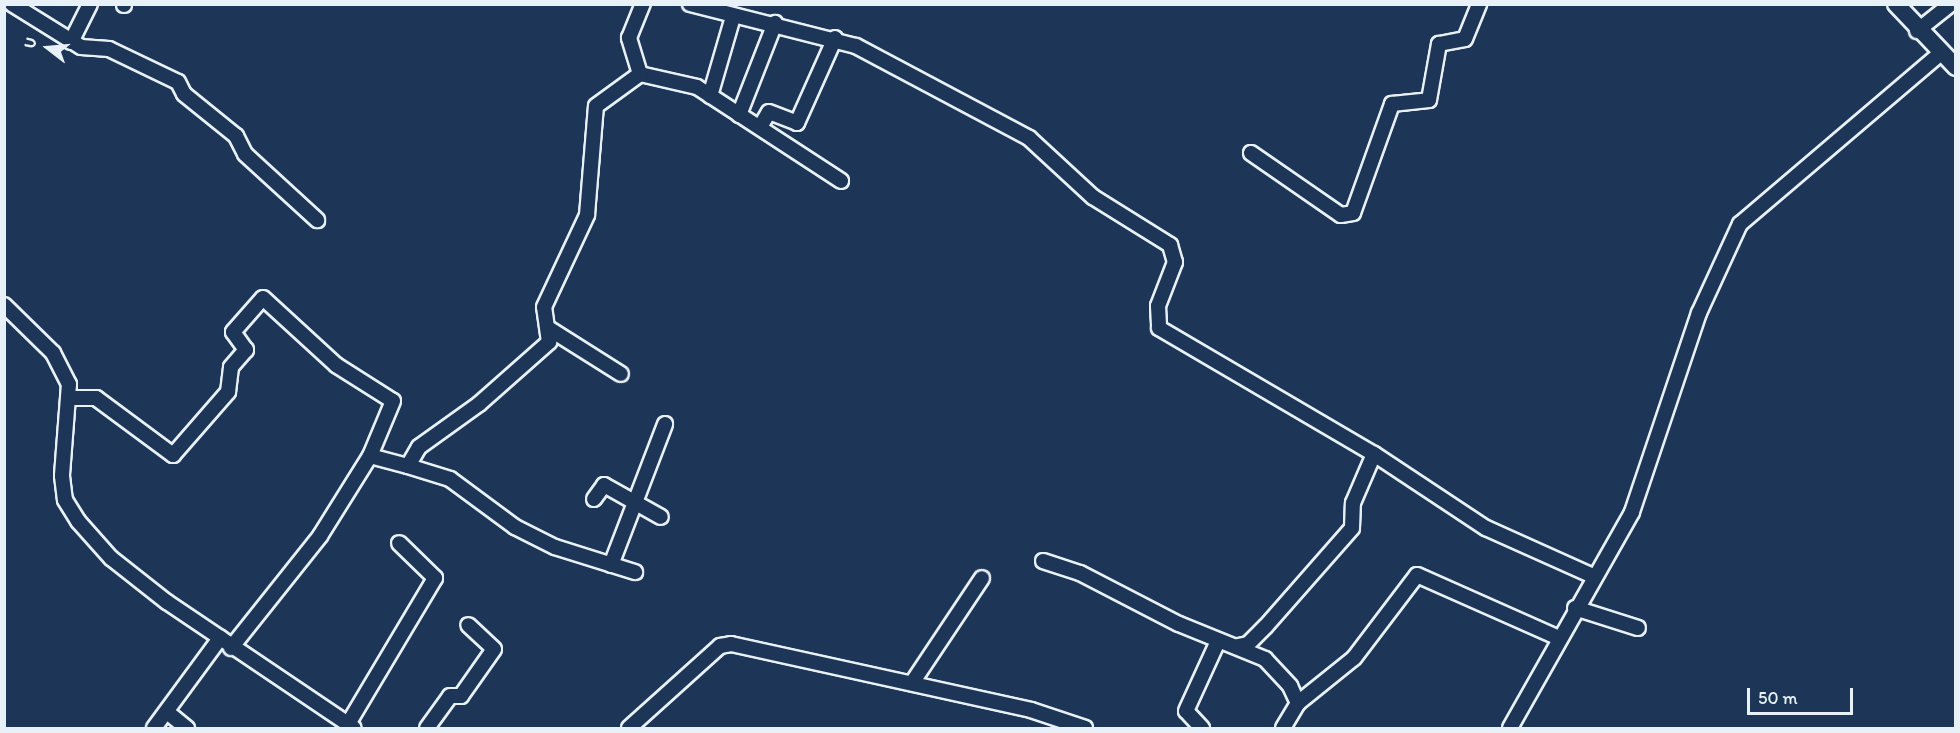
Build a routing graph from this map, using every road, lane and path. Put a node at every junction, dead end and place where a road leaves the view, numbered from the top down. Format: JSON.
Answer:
{"nodes":[{"id":1,"x":12,"y":4,"type":"edge"},
{"id":2,"x":90,"y":4,"type":"edge"},
{"id":3,"x":643,"y":4,"type":"edge"},
{"id":4,"x":690,"y":4,"type":"edge"},
{"id":5,"x":1479,"y":4,"type":"edge"},
{"id":6,"x":1896,"y":4,"type":"edge"},
{"id":7,"x":1951,"y":4,"type":"edge"},
{"id":8,"x":733,"y":17,"type":"junction"},
{"id":9,"x":775,"y":24,"type":"junction"},
{"id":10,"x":1917,"y":31,"type":"junction"},
{"id":11,"x":835,"y":38,"type":"junction"},
{"id":12,"x":71,"y":42,"type":"junction"},
{"id":13,"x":1941,"y":54,"type":"junction"},
{"id":14,"x":1956,"y":67,"type":"edge"},
{"id":15,"x":640,"y":74,"type":"junction"},
{"id":16,"x":710,"y":96,"type":"junction"},
{"id":17,"x":739,"y":115,"type":"junction"},
{"id":18,"x":760,"y":127,"type":"junction"},
{"id":19,"x":1251,"y":153,"type":"dead end"},
{"id":20,"x":841,"y":181,"type":"dead end"},
{"id":21,"x":317,"y":220,"type":"dead end"},
{"id":22,"x":4,"y":305,"type":"edge"},
{"id":23,"x":548,"y":328,"type":"junction"},
{"id":24,"x":621,"y":374,"type":"dead end"},
{"id":25,"x":71,"y":398,"type":"junction"},
{"id":26,"x":665,"y":424,"type":"dead end"},
{"id":27,"x":1374,"y":454,"type":"junction"},
{"id":28,"x":370,"y":456,"type":"junction"},
{"id":29,"x":408,"y":466,"type":"junction"},
{"id":30,"x":594,"y":499,"type":"dead end"},
{"id":31,"x":634,"y":503,"type":"junction"},
{"id":32,"x":661,"y":517,"type":"dead end"},
{"id":33,"x":399,"y":543,"type":"dead end"},
{"id":34,"x":1042,"y":561,"type":"dead end"},
{"id":35,"x":611,"y":565,"type":"junction"},
{"id":36,"x":635,"y":572,"type":"dead end"},
{"id":37,"x":1593,"y":576,"type":"junction"},
{"id":38,"x":982,"y":578,"type":"dead end"},
{"id":39,"x":1575,"y":608,"type":"junction"},
{"id":40,"x":468,"y":625,"type":"dead end"},
{"id":41,"x":1638,"y":628,"type":"dead end"},
{"id":42,"x":1559,"y":638,"type":"junction"},
{"id":43,"x":1218,"y":641,"type":"junction"},
{"id":44,"x":225,"y":643,"type":"junction"},
{"id":45,"x":1238,"y":646,"type":"junction"},
{"id":46,"x":912,"y":683,"type":"junction"},
{"id":47,"x":1298,"y":704,"type":"junction"},
{"id":48,"x":167,"y":712,"type":"junction"},
{"id":49,"x":351,"y":726,"type":"edge"},
{"id":50,"x":154,"y":729,"type":"edge"},
{"id":51,"x":187,"y":729,"type":"edge"},
{"id":52,"x":427,"y":729,"type":"edge"},
{"id":53,"x":629,"y":729,"type":"edge"},
{"id":54,"x":1085,"y":729,"type":"edge"},
{"id":55,"x":1202,"y":729,"type":"edge"},
{"id":56,"x":1283,"y":729,"type":"edge"},
{"id":57,"x":1510,"y":729,"type":"edge"}],
"edges":[{"from":1,"to":12,"type":"street"},
{"from":2,"to":12,"type":"street"},
{"from":3,"to":15,"type":"street"},
{"from":4,"to":8,"type":"street"},
{"from":5,"to":19,"type":"street"},
{"from":6,"to":10,"type":"street"},
{"from":7,"to":10,"type":"street"},
{"from":8,"to":9,"type":"street"},
{"from":8,"to":16,"type":"street"},
{"from":9,"to":11,"type":"street"},
{"from":9,"to":17,"type":"street"},
{"from":10,"to":13,"type":"street"},
{"from":11,"to":18,"type":"street"},
{"from":11,"to":27,"type":"street"},
{"from":12,"to":21,"type":"street"},
{"from":13,"to":14,"type":"street"},
{"from":13,"to":37,"type":"street"},
{"from":15,"to":16,"type":"street"},
{"from":15,"to":23,"type":"street"},
{"from":16,"to":17,"type":"street"},
{"from":17,"to":18,"type":"street"},
{"from":18,"to":20,"type":"street"},
{"from":22,"to":25,"type":"street"},
{"from":23,"to":24,"type":"street"},
{"from":23,"to":29,"type":"street"},
{"from":25,"to":28,"type":"street"},
{"from":25,"to":44,"type":"street"},
{"from":26,"to":31,"type":"street"},
{"from":27,"to":37,"type":"street"},
{"from":27,"to":45,"type":"street"},
{"from":28,"to":29,"type":"street"},
{"from":28,"to":44,"type":"street"},
{"from":29,"to":35,"type":"street"},
{"from":30,"to":31,"type":"street"},
{"from":31,"to":32,"type":"street"},
{"from":31,"to":35,"type":"street"},
{"from":33,"to":49,"type":"street"},
{"from":34,"to":43,"type":"street"},
{"from":35,"to":36,"type":"street"},
{"from":37,"to":39,"type":"street"},
{"from":38,"to":46,"type":"street"},
{"from":39,"to":41,"type":"street"},
{"from":39,"to":42,"type":"street"},
{"from":40,"to":52,"type":"street"},
{"from":42,"to":47,"type":"street"},
{"from":42,"to":57,"type":"street"},
{"from":43,"to":45,"type":"street"},
{"from":43,"to":55,"type":"street"},
{"from":44,"to":48,"type":"street"},
{"from":44,"to":49,"type":"street"},
{"from":45,"to":47,"type":"street"},
{"from":46,"to":53,"type":"street"},
{"from":46,"to":54,"type":"street"},
{"from":47,"to":56,"type":"street"},
{"from":48,"to":50,"type":"street"},
{"from":48,"to":51,"type":"street"}]}
